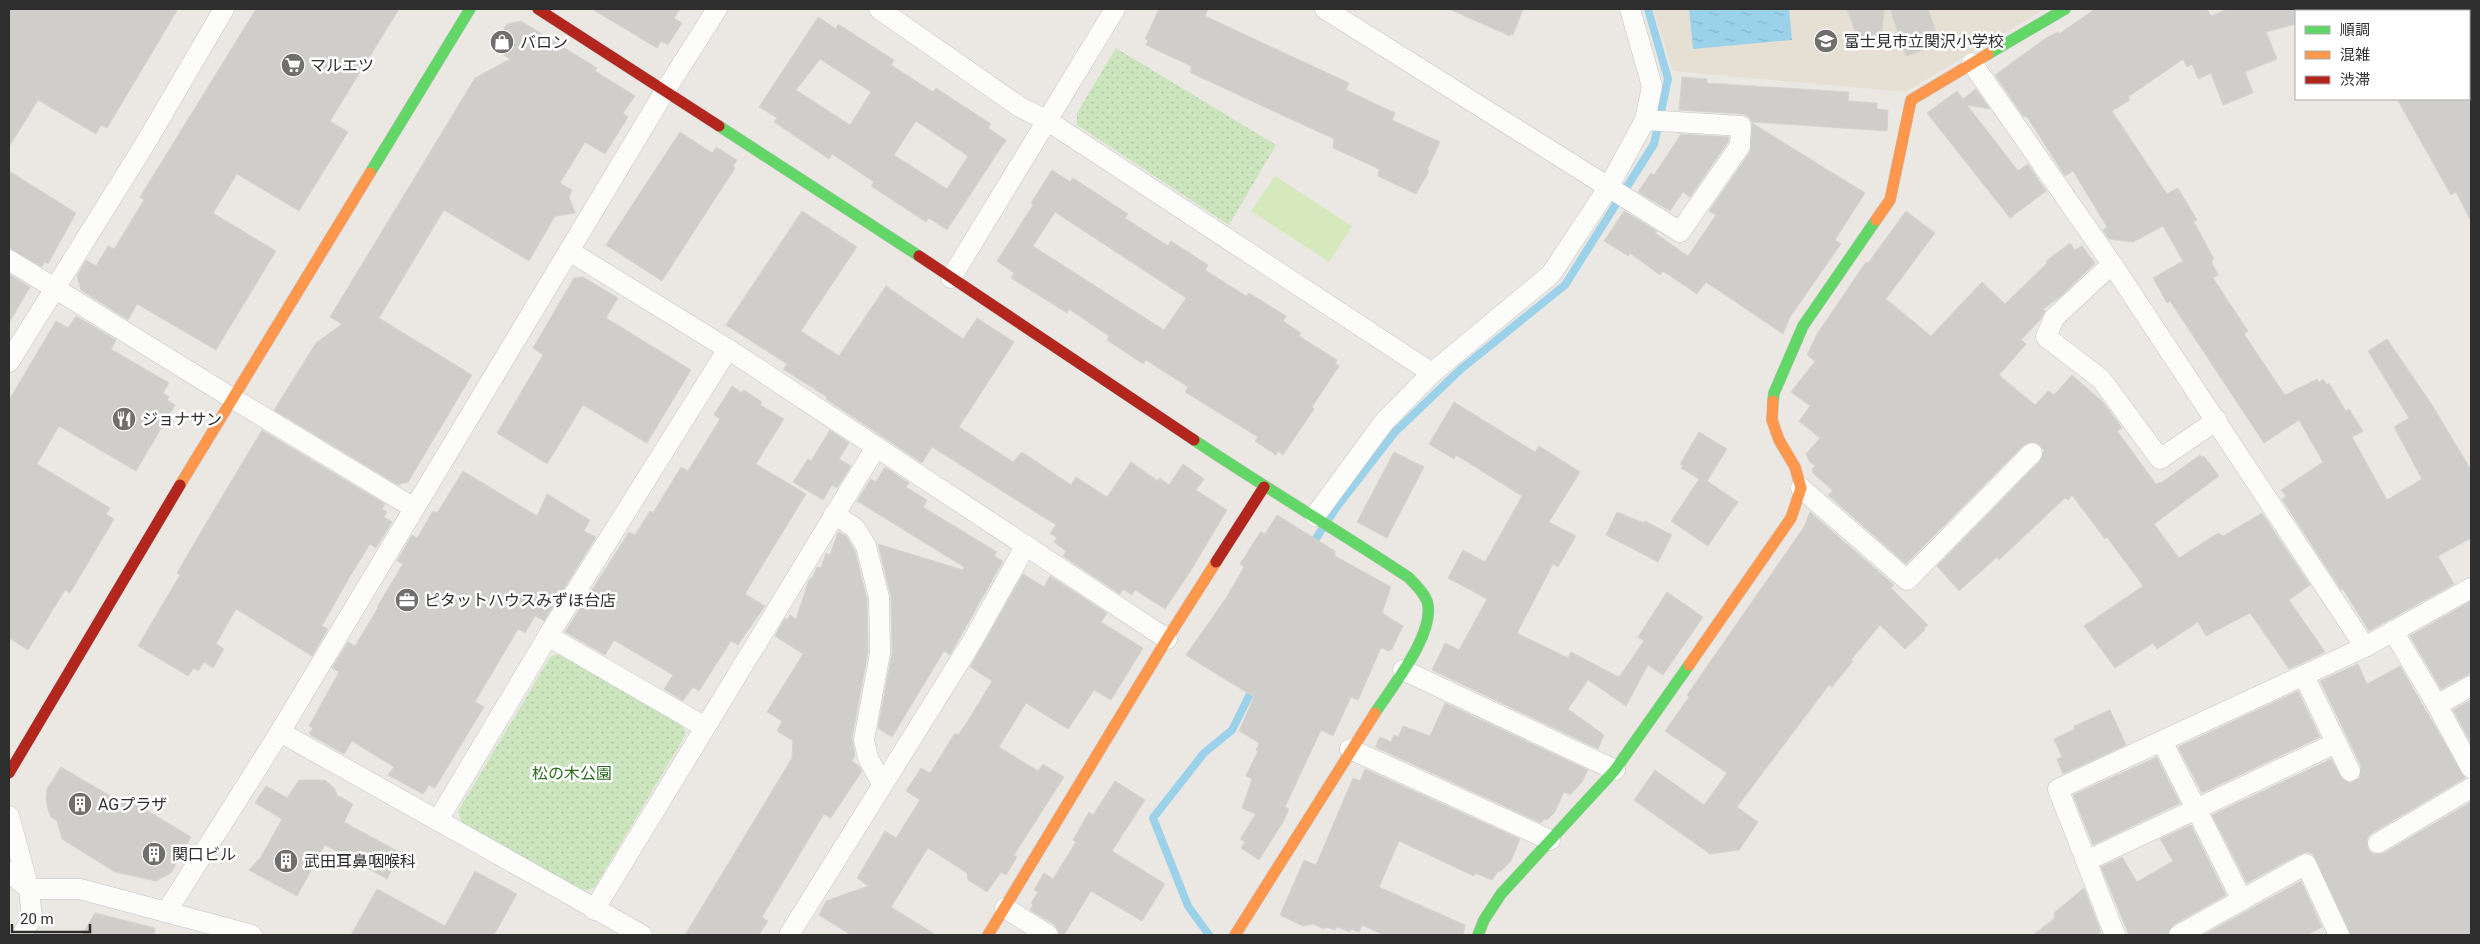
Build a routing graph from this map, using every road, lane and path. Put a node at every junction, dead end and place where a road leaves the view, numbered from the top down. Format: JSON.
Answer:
{"nodes":[{"id":1,"x":224,"y":9,"type":"edge"},
{"id":2,"x":470,"y":9,"type":"edge"},
{"id":3,"x":538,"y":9,"type":"edge"},
{"id":4,"x":717,"y":9,"type":"edge"},
{"id":5,"x":879,"y":9,"type":"edge"},
{"id":6,"x":1115,"y":9,"type":"edge"},
{"id":7,"x":1325,"y":9,"type":"edge"},
{"id":8,"x":1630,"y":9,"type":"edge"},
{"id":9,"x":2065,"y":9,"type":"edge"},
{"id":10,"x":907,"y":17,"type":"edge"},
{"id":11,"x":1972,"y":63,"type":"junction"},
{"id":12,"x":665,"y":91,"type":"junction"},
{"id":13,"x":1048,"y":120,"type":"junction"},
{"id":14,"x":1646,"y":120,"type":"junction"},
{"id":15,"x":1616,"y":193,"type":"junction"},
{"id":16,"x":569,"y":251,"type":"junction"},
{"id":17,"x":9,"y":260,"type":"edge"},
{"id":18,"x":2112,"y":264,"type":"junction"},
{"id":19,"x":951,"y":278,"type":"junction"},
{"id":20,"x":54,"y":287,"type":"junction"},
{"id":21,"x":728,"y":349,"type":"junction"},
{"id":22,"x":9,"y":362,"type":"edge"},
{"id":23,"x":1432,"y":373,"type":"junction"},
{"id":24,"x":232,"y":398,"type":"junction"},
{"id":25,"x":2217,"y":420,"type":"junction"},
{"id":26,"x":876,"y":448,"type":"junction"},
{"id":27,"x":2032,"y":453,"type":"dead end"},
{"id":28,"x":1264,"y":487,"type":"junction"},
{"id":29,"x":1801,"y":488,"type":"junction"},
{"id":30,"x":414,"y":508,"type":"junction"},
{"id":31,"x":834,"y":514,"type":"junction"},
{"id":32,"x":1318,"y":518,"type":"junction"},
{"id":33,"x":1026,"y":545,"type":"junction"},
{"id":34,"x":2471,"y":588,"type":"edge"},
{"id":35,"x":2393,"y":631,"type":"junction"},
{"id":36,"x":548,"y":636,"type":"junction"},
{"id":37,"x":1167,"y":639,"type":"junction"},
{"id":38,"x":2365,"y":647,"type":"junction"},
{"id":39,"x":1403,"y":670,"type":"junction"},
{"id":40,"x":2304,"y":676,"type":"junction"},
{"id":41,"x":2471,"y":686,"type":"edge"},
{"id":42,"x":2438,"y":705,"type":"junction"},
{"id":43,"x":705,"y":727,"type":"junction"},
{"id":44,"x":280,"y":732,"type":"junction"},
{"id":45,"x":2162,"y":741,"type":"junction"},
{"id":46,"x":2336,"y":744,"type":"junction"},
{"id":47,"x":1350,"y":749,"type":"junction"},
{"id":48,"x":2471,"y":768,"type":"edge"},
{"id":49,"x":1615,"y":770,"type":"junction"},
{"id":50,"x":2350,"y":771,"type":"dead end"},
{"id":51,"x":9,"y":773,"type":"edge"},
{"id":52,"x":882,"y":784,"type":"junction"},
{"id":53,"x":2471,"y":788,"type":"edge"},
{"id":54,"x":2197,"y":809,"type":"junction"},
{"id":55,"x":9,"y":816,"type":"edge"},
{"id":56,"x":438,"y":820,"type":"junction"},
{"id":57,"x":1550,"y":840,"type":"junction"},
{"id":58,"x":2378,"y":843,"type":"dead end"},
{"id":59,"x":2086,"y":861,"type":"junction"},
{"id":60,"x":9,"y":872,"type":"edge"},
{"id":61,"x":29,"y":889,"type":"junction"},
{"id":62,"x":2242,"y":900,"type":"junction"},
{"id":63,"x":1005,"y":908,"type":"junction"},
{"id":64,"x":594,"y":910,"type":"junction"},
{"id":65,"x":167,"y":911,"type":"junction"},
{"id":66,"x":22,"y":935,"type":"edge"},
{"id":67,"x":252,"y":935,"type":"edge"},
{"id":68,"x":642,"y":935,"type":"edge"},
{"id":69,"x":789,"y":935,"type":"edge"},
{"id":70,"x":988,"y":935,"type":"edge"},
{"id":71,"x":1048,"y":935,"type":"edge"},
{"id":72,"x":1236,"y":935,"type":"edge"},
{"id":73,"x":1478,"y":935,"type":"edge"},
{"id":74,"x":2115,"y":935,"type":"edge"},
{"id":75,"x":2178,"y":935,"type":"edge"},
{"id":76,"x":2339,"y":935,"type":"edge"}],
"edges":[{"from":1,"to":20,"type":"street"},
{"from":2,"to":24,"type":"street"},
{"from":3,"to":12,"type":"street"},
{"from":4,"to":12,"type":"street"},
{"from":5,"to":10,"type":"street"},
{"from":6,"to":13,"type":"street"},
{"from":7,"to":15,"type":"street"},
{"from":8,"to":14,"type":"street"},
{"from":9,"to":11,"type":"street"},
{"from":10,"to":13,"type":"street"},
{"from":11,"to":18,"type":"street"},
{"from":11,"to":29,"type":"street"},
{"from":12,"to":16,"type":"street"},
{"from":12,"to":19,"type":"street"},
{"from":13,"to":19,"type":"street"},
{"from":13,"to":23,"type":"street"},
{"from":14,"to":15,"type":"street"},
{"from":14,"to":15,"type":"street"},
{"from":15,"to":23,"type":"street"},
{"from":16,"to":21,"type":"street"},
{"from":16,"to":30,"type":"street"},
{"from":17,"to":20,"type":"street"},
{"from":18,"to":25,"type":"street"},
{"from":18,"to":25,"type":"street"},
{"from":19,"to":28,"type":"street"},
{"from":20,"to":22,"type":"street"},
{"from":20,"to":24,"type":"street"},
{"from":21,"to":26,"type":"street"},
{"from":21,"to":36,"type":"street"},
{"from":23,"to":32,"type":"street"},
{"from":24,"to":30,"type":"street"},
{"from":24,"to":51,"type":"street"},
{"from":25,"to":38,"type":"street"},
{"from":26,"to":31,"type":"street"},
{"from":26,"to":33,"type":"street"},
{"from":27,"to":29,"type":"street"},
{"from":28,"to":32,"type":"street"},
{"from":28,"to":37,"type":"street"},
{"from":29,"to":49,"type":"street"},
{"from":30,"to":44,"type":"street"},
{"from":31,"to":43,"type":"street"},
{"from":31,"to":52,"type":"street"},
{"from":32,"to":39,"type":"street"},
{"from":33,"to":37,"type":"street"},
{"from":33,"to":52,"type":"street"},
{"from":34,"to":35,"type":"street"},
{"from":35,"to":38,"type":"street"},
{"from":35,"to":42,"type":"street"},
{"from":36,"to":43,"type":"street"},
{"from":36,"to":56,"type":"street"},
{"from":37,"to":63,"type":"street"},
{"from":38,"to":40,"type":"street"},
{"from":39,"to":47,"type":"street"},
{"from":39,"to":49,"type":"street"},
{"from":40,"to":45,"type":"street"},
{"from":40,"to":46,"type":"street"},
{"from":41,"to":42,"type":"street"},
{"from":42,"to":48,"type":"street"},
{"from":43,"to":64,"type":"street"},
{"from":44,"to":56,"type":"street"},
{"from":44,"to":65,"type":"street"},
{"from":45,"to":54,"type":"street"},
{"from":45,"to":59,"type":"street"},
{"from":46,"to":50,"type":"street"},
{"from":46,"to":54,"type":"street"},
{"from":47,"to":57,"type":"street"},
{"from":47,"to":72,"type":"street"},
{"from":49,"to":57,"type":"street"},
{"from":52,"to":69,"type":"street"},
{"from":53,"to":58,"type":"street"},
{"from":54,"to":59,"type":"street"},
{"from":54,"to":62,"type":"street"},
{"from":55,"to":61,"type":"street"},
{"from":56,"to":64,"type":"street"},
{"from":57,"to":73,"type":"street"},
{"from":59,"to":74,"type":"street"},
{"from":60,"to":61,"type":"street"},
{"from":61,"to":65,"type":"street"},
{"from":61,"to":66,"type":"street"},
{"from":62,"to":75,"type":"street"},
{"from":62,"to":76,"type":"street"},
{"from":63,"to":70,"type":"street"},
{"from":63,"to":71,"type":"street"},
{"from":64,"to":68,"type":"street"},
{"from":65,"to":67,"type":"street"}]}
